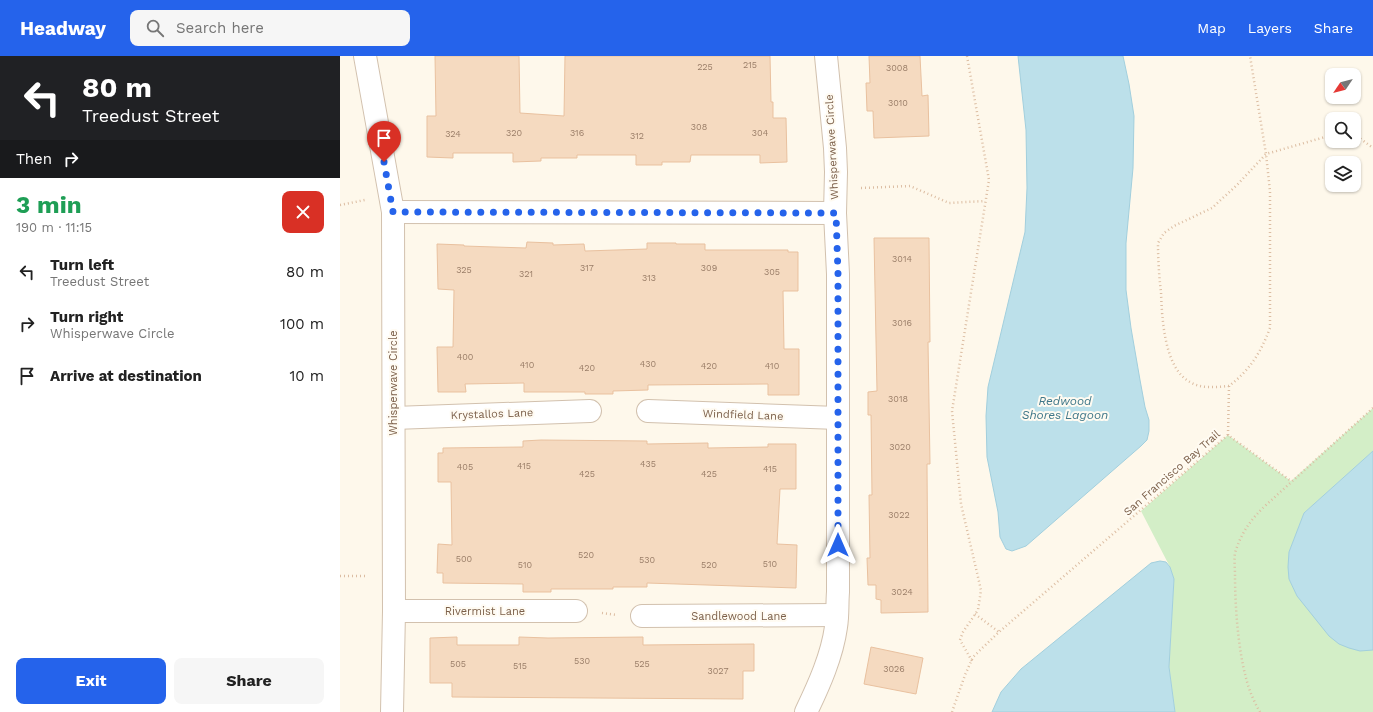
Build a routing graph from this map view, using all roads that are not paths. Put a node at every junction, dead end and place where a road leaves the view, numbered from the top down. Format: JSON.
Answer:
{"nodes":[{"id":1,"x":365,"y":56,"type":"edge"},
{"id":2,"x":826,"y":56,"type":"edge"},
{"id":3,"x":393,"y":212,"type":"junction"},
{"id":4,"x":836,"y":213,"type":"junction"},
{"id":5,"x":590,"y":411,"type":"dead end"},
{"id":6,"x":648,"y":412,"type":"dead end"},
{"id":7,"x":394,"y":418,"type":"junction"},
{"id":8,"x":838,"y":418,"type":"junction"},
{"id":9,"x":576,"y":611,"type":"road end"},
{"id":10,"x":394,"y":612,"type":"junction"},
{"id":11,"x":837,"y":615,"type":"junction"},
{"id":12,"x":642,"y":616,"type":"road end"},
{"id":13,"x":392,"y":712,"type":"edge"},
{"id":14,"x":806,"y":712,"type":"edge"}],
"edges":[{"from":1,"to":3,"type":"street","name":"Whisperwave Circle"},
{"from":2,"to":4,"type":"street","name":"Whisperwave Circle"},
{"from":3,"to":4,"type":"street"},
{"from":3,"to":7,"type":"street","name":"Whisperwave Circle"},
{"from":4,"to":8,"type":"street","name":"Whisperwave Circle"},
{"from":5,"to":7,"type":"street","name":"Krystallos Lane"},
{"from":6,"to":8,"type":"street","name":"Windfield Lane"},
{"from":7,"to":10,"type":"street","name":"Whisperwave Circle"},
{"from":8,"to":11,"type":"street","name":"Whisperwave Circle"},
{"from":9,"to":10,"type":"street","name":"Rivermist Lane"},
{"from":10,"to":13,"type":"street","name":"Whisperwave Circle"},
{"from":11,"to":12,"type":"street","name":"Sandlewood Lane"},
{"from":11,"to":14,"type":"street","name":"Whisperwave Circle"}]}
